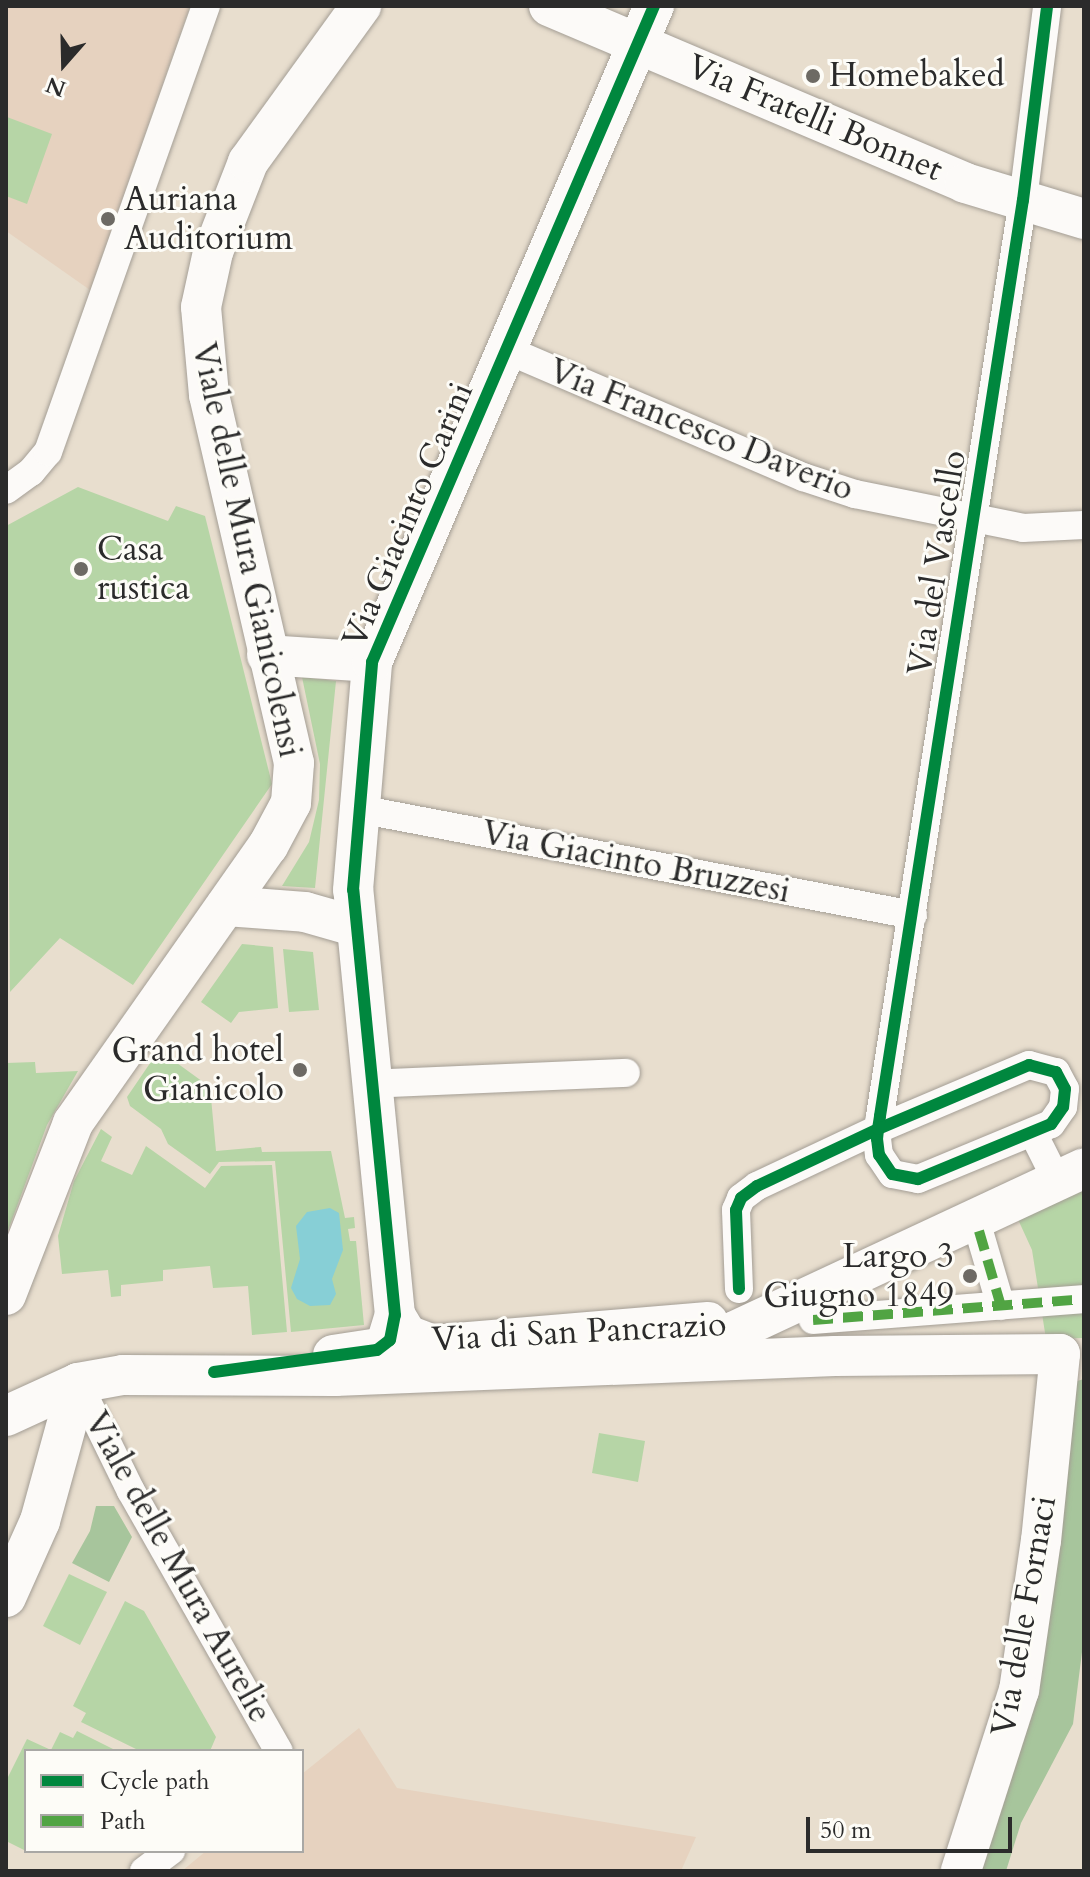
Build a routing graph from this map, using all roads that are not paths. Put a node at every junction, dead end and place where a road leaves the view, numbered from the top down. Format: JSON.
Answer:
{"nodes":[{"id":1,"x":206,"y":6,"type":"edge"},
{"id":2,"x":361,"y":6,"type":"edge"},
{"id":3,"x":549,"y":6,"type":"edge"},
{"id":4,"x":654,"y":6,"type":"edge"},
{"id":5,"x":1047,"y":6,"type":"edge"},
{"id":6,"x":637,"y":42,"type":"junction"},
{"id":7,"x":1023,"y":200,"type":"junction"},
{"id":8,"x":1084,"y":219,"type":"edge"},
{"id":9,"x":509,"y":351,"type":"junction"},
{"id":10,"x":6,"y":490,"type":"edge"},
{"id":11,"x":972,"y":519,"type":"junction"},
{"id":12,"x":1084,"y":525,"type":"edge"},
{"id":13,"x":267,"y":655,"type":"junction"},
{"id":14,"x":372,"y":662,"type":"junction"},
{"id":15,"x":359,"y":809,"type":"junction"},
{"id":16,"x":226,"y":906,"type":"junction"},
{"id":17,"x":913,"y":915,"type":"junction"},
{"id":18,"x":354,"y":926,"type":"junction"},
{"id":19,"x":626,"y":1073,"type":"dead end"},
{"id":20,"x":369,"y":1084,"type":"junction"},
{"id":21,"x":878,"y":1129,"type":"junction"},
{"id":22,"x":1033,"y":1133,"type":"junction"},
{"id":23,"x":1070,"y":1174,"type":"edge"},
{"id":24,"x":979,"y":1231,"type":"dead end"},
{"id":25,"x":6,"y":1295,"type":"edge"},
{"id":26,"x":1084,"y":1299,"type":"edge"},
{"id":27,"x":817,"y":1304,"type":"junction"},
{"id":28,"x":1001,"y":1306,"type":"junction"},
{"id":29,"x":741,"y":1307,"type":"junction"},
{"id":30,"x":395,"y":1315,"type":"junction"},
{"id":31,"x":835,"y":1356,"type":"junction"},
{"id":32,"x":462,"y":1370,"type":"junction"},
{"id":33,"x":214,"y":1372,"type":"junction"},
{"id":34,"x":78,"y":1383,"type":"junction"},
{"id":35,"x":6,"y":1416,"type":"edge"},
{"id":36,"x":6,"y":1597,"type":"edge"},
{"id":37,"x":278,"y":1749,"type":"edge"},
{"id":38,"x":168,"y":1853,"type":"edge"},
{"id":39,"x":144,"y":1871,"type":"edge"},
{"id":40,"x":961,"y":1871,"type":"edge"}],
"edges":[{"from":1,"to":10,"type":"street"},
{"from":2,"to":13,"type":"street","name":"Viale delle Mura Gianicolensi"},
{"from":3,"to":6,"type":"street","name":"Via Fratelli Bonnet"},
{"from":4,"to":6,"type":"street","name":"Via Giacinto Carini"},
{"from":5,"to":7,"type":"street","name":"Via del Vascello"},
{"from":6,"to":7,"type":"street","name":"Via Fratelli Bonnet"},
{"from":6,"to":9,"type":"street","name":"Via Giacinto Carini"},
{"from":7,"to":8,"type":"street","name":"Via Fratelli Bonnet"},
{"from":7,"to":11,"type":"street","name":"Via del Vascello"},
{"from":9,"to":11,"type":"street","name":"Via Francesco Daverio"},
{"from":9,"to":14,"type":"street","name":"Via Giacinto Carini"},
{"from":11,"to":12,"type":"street","name":"Via Francesco Daverio"},
{"from":11,"to":17,"type":"street","name":"Via del Vascello"},
{"from":13,"to":14,"type":"street"},
{"from":13,"to":16,"type":"street","name":"Viale delle Mura Gianicolensi"},
{"from":14,"to":15,"type":"street","name":"Via Giacinto Carini"},
{"from":15,"to":17,"type":"street","name":"Via Giacinto Bruzzesi"},
{"from":15,"to":18,"type":"street","name":"Via Giacinto Carini"},
{"from":16,"to":18,"type":"street"},
{"from":16,"to":25,"type":"street","name":"Viale delle Mura Gianicolensi"},
{"from":17,"to":21,"type":"street","name":"Via del Vascello"},
{"from":18,"to":20,"type":"street","name":"Via Giacinto Carini"},
{"from":19,"to":20,"type":"street"},
{"from":20,"to":30,"type":"street","name":"Via Giacinto Carini"},
{"from":21,"to":22,"type":"street","name":"Via di San Pancrazio"},
{"from":21,"to":22,"type":"street","name":"Via di San Pancrazio"},
{"from":21,"to":29,"type":"street","name":"Via di San Pancrazio"},
{"from":22,"to":23,"type":"street","name":"Via di San Pancrazio"},
{"from":23,"to":27,"type":"street","name":"Via di San Pancrazio"},
{"from":24,"to":28,"type":"street"},
{"from":26,"to":28,"type":"street"},
{"from":27,"to":28,"type":"street"},
{"from":27,"to":29,"type":"street","name":"Via di San Pancrazio"},
{"from":27,"to":31,"type":"street"},
{"from":29,"to":30,"type":"street","name":"Via di San Pancrazio"},
{"from":29,"to":31,"type":"street","name":"Via di San Pancrazio"},
{"from":29,"to":32,"type":"street","name":"Via di San Pancrazio"},
{"from":30,"to":33,"type":"street","name":"Via di San Pancrazio"},
{"from":31,"to":32,"type":"street","name":"Via di San Pancrazio"},
{"from":31,"to":40,"type":"street","name":"Via delle Fornaci"},
{"from":32,"to":33,"type":"street","name":"Via di San Pancrazio"},
{"from":33,"to":34,"type":"street","name":"Via di San Pancrazio"},
{"from":34,"to":35,"type":"street","name":"Via di San Pancrazio"},
{"from":34,"to":36,"type":"street"},
{"from":34,"to":37,"type":"street","name":"Viale delle Mura Aurelie"},
{"from":38,"to":39,"type":"street"}]}
